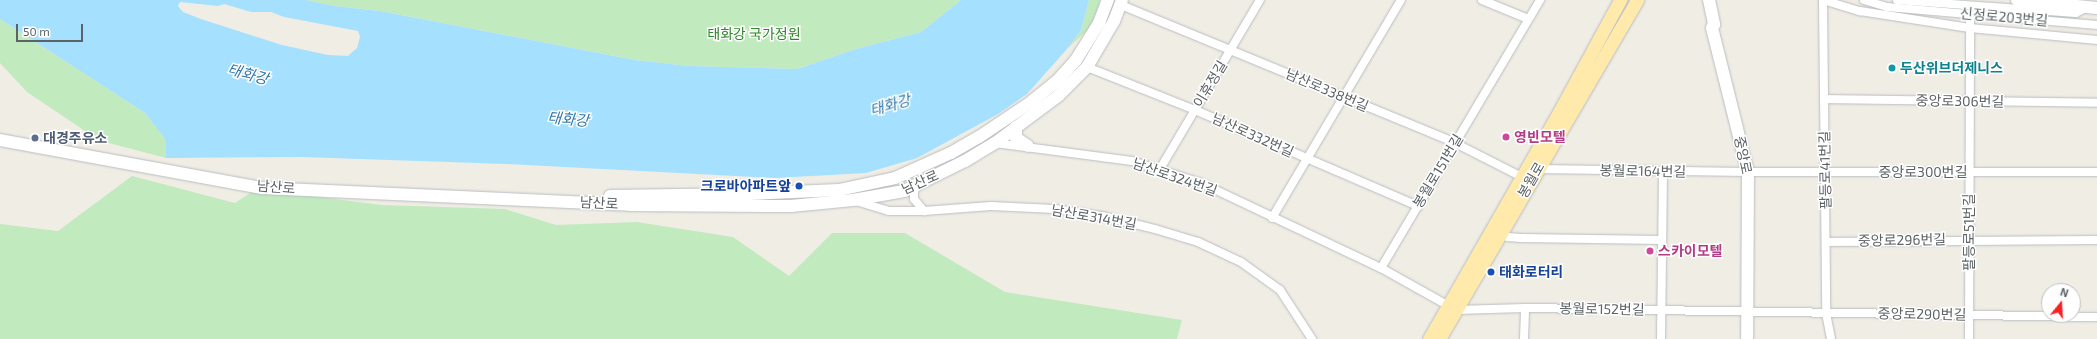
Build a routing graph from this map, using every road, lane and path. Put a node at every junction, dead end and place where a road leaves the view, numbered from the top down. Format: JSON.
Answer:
{"nodes":[{"id":1,"x":1108,"y":0,"type":"edge"},
{"id":2,"x":1260,"y":0,"type":"edge"},
{"id":3,"x":1401,"y":0,"type":"edge"},
{"id":4,"x":1482,"y":0,"type":"edge"},
{"id":5,"x":1540,"y":0,"type":"edge"},
{"id":6,"x":1620,"y":0,"type":"edge"},
{"id":7,"x":1636,"y":0,"type":"edge"},
{"id":8,"x":1699,"y":0,"type":"edge"},
{"id":9,"x":1709,"y":0,"type":"edge"},
{"id":10,"x":1823,"y":0,"type":"edge"},
{"id":11,"x":1864,"y":0,"type":"edge"},
{"id":12,"x":1897,"y":0,"type":"edge"},
{"id":13,"x":2017,"y":0,"type":"edge"},
{"id":14,"x":2054,"y":1,"type":"edge"},
{"id":15,"x":1121,"y":2,"type":"edge"},
{"id":16,"x":2092,"y":7,"type":"edge"},
{"id":17,"x":1970,"y":14,"type":"junction"},
{"id":18,"x":1528,"y":19,"type":"junction"},
{"id":19,"x":2097,"y":25,"type":"edge"},
{"id":20,"x":1712,"y":28,"type":"junction"},
{"id":21,"x":1970,"y":28,"type":"junction"},
{"id":22,"x":2097,"y":40,"type":"edge"},
{"id":23,"x":1230,"y":49,"type":"junction"},
{"id":24,"x":1087,"y":67,"type":"junction"},
{"id":25,"x":1344,"y":97,"type":"junction"},
{"id":26,"x":1824,"y":99,"type":"junction"},
{"id":27,"x":1970,"y":102,"type":"junction"},
{"id":28,"x":2097,"y":103,"type":"edge"},
{"id":29,"x":1195,"y":110,"type":"junction"},
{"id":30,"x":1016,"y":127,"type":"junction"},
{"id":31,"x":0,"y":131,"type":"edge"},
{"id":32,"x":0,"y":140,"type":"edge"},
{"id":33,"x":994,"y":143,"type":"junction"},
{"id":34,"x":1455,"y":143,"type":"junction"},
{"id":35,"x":1028,"y":146,"type":"junction"},
{"id":36,"x":1307,"y":158,"type":"junction"},
{"id":37,"x":1160,"y":169,"type":"junction"},
{"id":38,"x":1537,"y":169,"type":"junction"},
{"id":39,"x":1663,"y":171,"type":"junction"},
{"id":40,"x":1748,"y":172,"type":"junction"},
{"id":41,"x":1825,"y":172,"type":"junction"},
{"id":42,"x":1969,"y":172,"type":"junction"},
{"id":43,"x":2097,"y":172,"type":"edge"},
{"id":44,"x":1526,"y":179,"type":"junction"},
{"id":45,"x":917,"y":184,"type":"junction"},
{"id":46,"x":839,"y":190,"type":"junction"},
{"id":47,"x":853,"y":200,"type":"junction"},
{"id":48,"x":1418,"y":206,"type":"junction"},
{"id":49,"x":924,"y":211,"type":"junction"},
{"id":50,"x":1275,"y":219,"type":"junction"},
{"id":51,"x":1496,"y":232,"type":"junction"},
{"id":52,"x":1662,"y":240,"type":"junction"},
{"id":53,"x":1969,"y":240,"type":"junction"},
{"id":54,"x":2097,"y":240,"type":"edge"},
{"id":55,"x":1826,"y":242,"type":"junction"},
{"id":56,"x":1381,"y":268,"type":"junction"},
{"id":57,"x":1452,"y":308,"type":"junction"},
{"id":58,"x":1525,"y":308,"type":"junction"},
{"id":59,"x":1662,"y":311,"type":"junction"},
{"id":60,"x":1748,"y":312,"type":"junction"},
{"id":61,"x":1826,"y":313,"type":"junction"},
{"id":62,"x":1969,"y":315,"type":"junction"},
{"id":63,"x":2097,"y":317,"type":"edge"},
{"id":64,"x":1312,"y":339,"type":"edge"},
{"id":65,"x":1428,"y":339,"type":"edge"},
{"id":66,"x":1439,"y":339,"type":"edge"},
{"id":67,"x":1524,"y":339,"type":"edge"},
{"id":68,"x":1662,"y":339,"type":"edge"},
{"id":69,"x":1747,"y":339,"type":"edge"},
{"id":70,"x":1831,"y":339,"type":"edge"},
{"id":71,"x":1969,"y":339,"type":"edge"}],
"edges":[{"from":1,"to":46,"type":"main road","name":"남산로"},
{"from":2,"to":23,"type":"street","name":"이휴정길"},
{"from":3,"to":25,"type":"street"},
{"from":4,"to":18,"type":"street"},
{"from":5,"to":18,"type":"street","name":"봉월로151번길"},
{"from":6,"to":44,"type":"main road"},
{"from":7,"to":38,"type":"main road","name":"봉월로"},
{"from":8,"to":20,"type":"main road"},
{"from":9,"to":20,"type":"main road","name":"중앙로"},
{"from":10,"to":21,"type":"street"},
{"from":10,"to":26,"type":"street","name":"팔등로41번길"},
{"from":11,"to":17,"type":"street","name":"신정로203번길"},
{"from":12,"to":16,"type":"street"},
{"from":13,"to":14,"type":"main road"},
{"from":14,"to":16,"type":"main road"},
{"from":15,"to":23,"type":"street","name":"남산로338번길"},
{"from":15,"to":24,"type":"main road","name":"남산로"},
{"from":17,"to":19,"type":"street","name":"신정로203번길"},
{"from":17,"to":21,"type":"street","name":"팔등로51번길"},
{"from":18,"to":34,"type":"street","name":"봉월로151번길"},
{"from":20,"to":40,"type":"main road","name":"중앙로"},
{"from":21,"to":22,"type":"street"},
{"from":21,"to":27,"type":"street","name":"팔등로51번길"},
{"from":23,"to":25,"type":"street","name":"남산로338번길"},
{"from":23,"to":29,"type":"street","name":"이휴정길"},
{"from":24,"to":29,"type":"street","name":"남산로332번길"},
{"from":24,"to":30,"type":"main road","name":"남산로"},
{"from":25,"to":34,"type":"street","name":"남산로338번길"},
{"from":25,"to":36,"type":"street"},
{"from":26,"to":27,"type":"street","name":"중앙로306번길"},
{"from":26,"to":41,"type":"street","name":"팔등로41번길"},
{"from":27,"to":28,"type":"street","name":"중앙로306번길"},
{"from":27,"to":42,"type":"street","name":"팔등로51번길"},
{"from":29,"to":36,"type":"street","name":"남산로332번길"},
{"from":29,"to":37,"type":"street","name":"이휴정길"},
{"from":30,"to":33,"type":"main road","name":"남산로"},
{"from":30,"to":35,"type":"main road"},
{"from":31,"to":46,"type":"main road","name":"남산로"},
{"from":32,"to":47,"type":"main road","name":"남산로"},
{"from":33,"to":35,"type":"street","name":"남산로324번길"},
{"from":33,"to":45,"type":"main road","name":"남산로"},
{"from":34,"to":44,"type":"street","name":"남산로338번길"},
{"from":34,"to":48,"type":"street","name":"봉월로151번길"},
{"from":35,"to":37,"type":"street","name":"남산로324번길"},
{"from":36,"to":48,"type":"street","name":"남산로332번길"},
{"from":36,"to":50,"type":"street"},
{"from":37,"to":50,"type":"street","name":"남산로324번길"},
{"from":38,"to":39,"type":"street","name":"봉월로164번길"},
{"from":38,"to":44,"type":"main road","name":"봉월로"},
{"from":39,"to":40,"type":"street","name":"봉월로164번길"},
{"from":39,"to":52,"type":"street"},
{"from":40,"to":41,"type":"street","name":"중앙로300번길"},
{"from":40,"to":60,"type":"main road","name":"중앙로"},
{"from":41,"to":42,"type":"street","name":"중앙로300번길"},
{"from":41,"to":55,"type":"street","name":"팔등로41번길"},
{"from":42,"to":43,"type":"street","name":"중앙로300번길"},
{"from":42,"to":53,"type":"street","name":"팔등로51번길"},
{"from":44,"to":51,"type":"main road"},
{"from":45,"to":47,"type":"main road","name":"남산로"},
{"from":45,"to":49,"type":"street"},
{"from":46,"to":47,"type":"street","name":"남산로314번길"},
{"from":47,"to":49,"type":"street","name":"남산로314번길"},
{"from":48,"to":56,"type":"street","name":"봉월로151번길"},
{"from":49,"to":64,"type":"street","name":"남산로314번길"},
{"from":50,"to":56,"type":"street","name":"남산로324번길"},
{"from":51,"to":52,"type":"street"},
{"from":51,"to":57,"type":"main road"},
{"from":52,"to":59,"type":"street"},
{"from":53,"to":54,"type":"street","name":"중앙로296번길"},
{"from":53,"to":55,"type":"street","name":"중앙로296번길"},
{"from":53,"to":62,"type":"street","name":"팔등로51번길"},
{"from":55,"to":61,"type":"street","name":"팔등로41번길"},
{"from":56,"to":57,"type":"street"},
{"from":57,"to":58,"type":"street","name":"봉월로152번길"},
{"from":57,"to":65,"type":"main road"},
{"from":57,"to":66,"type":"main road"},
{"from":58,"to":59,"type":"street","name":"봉월로152번길"},
{"from":58,"to":67,"type":"street"},
{"from":59,"to":60,"type":"street","name":"봉월로152번길"},
{"from":59,"to":68,"type":"street"},
{"from":60,"to":61,"type":"street","name":"중앙로290번길"},
{"from":60,"to":69,"type":"main road","name":"중앙로"},
{"from":61,"to":62,"type":"street","name":"중앙로290번길"},
{"from":61,"to":70,"type":"street","name":"팔등로41번길"},
{"from":62,"to":63,"type":"street","name":"중앙로290번길"},
{"from":62,"to":71,"type":"street","name":"팔등로51번길"}]}
